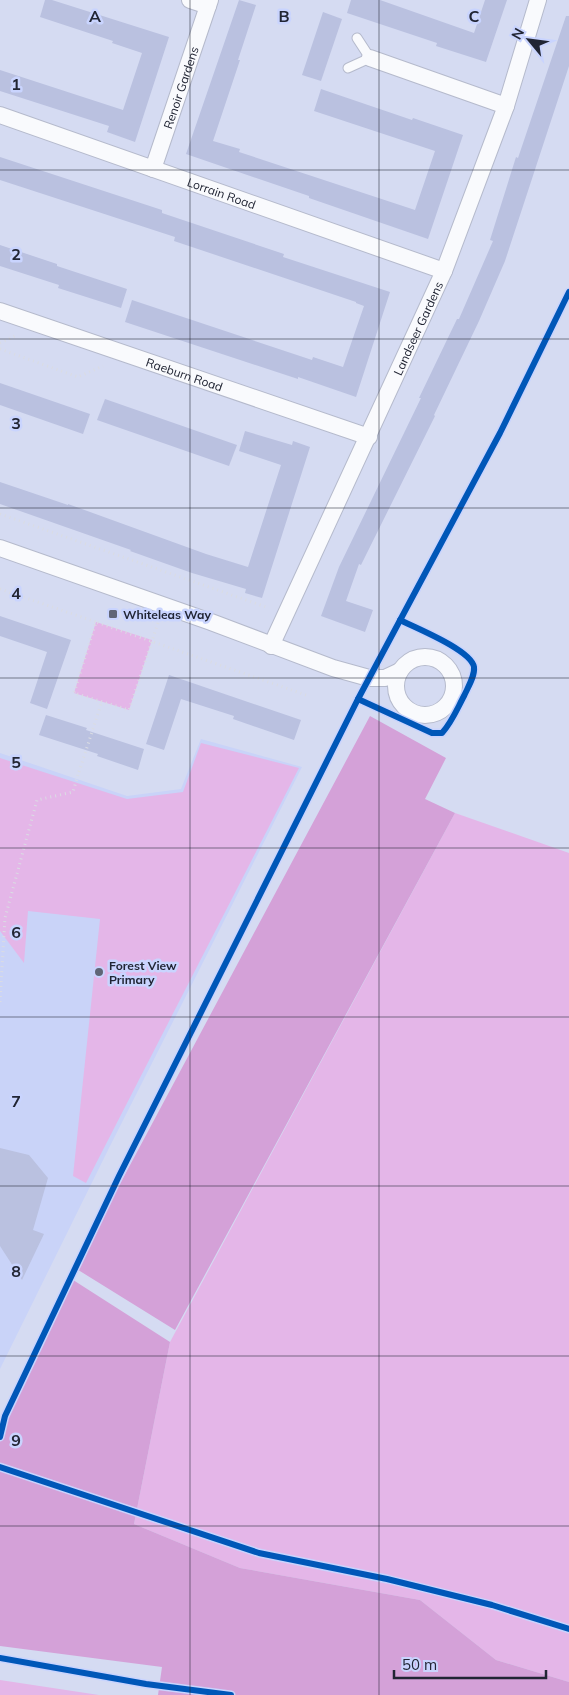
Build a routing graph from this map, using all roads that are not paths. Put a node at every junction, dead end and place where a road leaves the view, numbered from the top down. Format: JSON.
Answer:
{"nodes":[{"id":1,"x":190,"y":0,"type":"edge"},
{"id":2,"x":538,"y":0,"type":"edge"},
{"id":3,"x":209,"y":3,"type":"edge"},
{"id":4,"x":358,"y":38,"type":"dead end"},
{"id":5,"x":370,"y":58,"type":"junction"},
{"id":6,"x":348,"y":68,"type":"dead end"},
{"id":7,"x":506,"y":106,"type":"junction"},
{"id":8,"x":0,"y":115,"type":"edge"},
{"id":9,"x":153,"y":169,"type":"junction"},
{"id":10,"x":444,"y":271,"type":"junction"},
{"id":11,"x":0,"y":311,"type":"edge"},
{"id":12,"x":368,"y":437,"type":"junction"},
{"id":13,"x":0,"y":548,"type":"edge"},
{"id":14,"x":271,"y":646,"type":"junction"},
{"id":15,"x":400,"y":671,"type":"junction"},
{"id":16,"x":369,"y":678,"type":"junction"},
{"id":17,"x":399,"y":699,"type":"junction"}],
"edges":[{"from":1,"to":3,"type":"street","name":"Renoir Gardens"},
{"from":2,"to":7,"type":"street","name":"Landseer Gardens"},
{"from":3,"to":9,"type":"street","name":"Renoir Gardens"},
{"from":4,"to":5,"type":"lane"},
{"from":5,"to":6,"type":"lane"},
{"from":5,"to":7,"type":"street"},
{"from":7,"to":10,"type":"street","name":"Landseer Gardens"},
{"from":8,"to":9,"type":"street","name":"Lorrain Road"},
{"from":9,"to":10,"type":"street","name":"Lorrain Road"},
{"from":10,"to":12,"type":"street","name":"Landseer Gardens"},
{"from":11,"to":12,"type":"street","name":"Raeburn Road"},
{"from":12,"to":14,"type":"street","name":"Landseer Gardens"},
{"from":13,"to":14,"type":"street"},
{"from":14,"to":16,"type":"street"},
{"from":15,"to":16,"type":"street"},
{"from":15,"to":17,"type":"street"},
{"from":15,"to":17,"type":"street"},
{"from":16,"to":17,"type":"street"}]}
